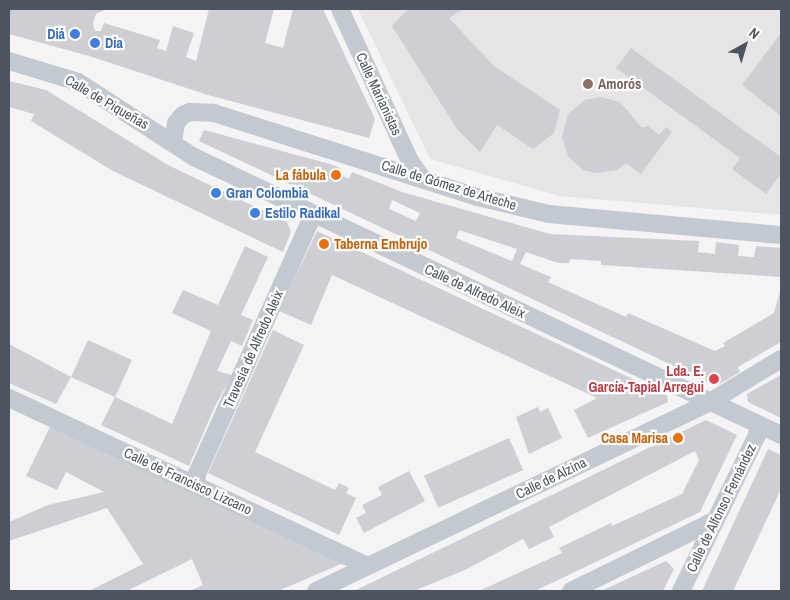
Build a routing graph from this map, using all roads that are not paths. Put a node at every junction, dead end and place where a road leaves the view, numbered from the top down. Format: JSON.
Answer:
{"nodes":[{"id":1,"x":340,"y":9,"type":"edge"},
{"id":2,"x":9,"y":61,"type":"edge"},
{"id":3,"x":173,"y":142,"type":"junction"},
{"id":4,"x":422,"y":178,"type":"junction"},
{"id":5,"x":310,"y":214,"type":"junction"},
{"id":6,"x":781,"y":235,"type":"edge"},
{"id":7,"x":781,"y":359,"type":"edge"},
{"id":8,"x":9,"y":398,"type":"edge"},
{"id":9,"x":710,"y":402,"type":"junction"},
{"id":10,"x":759,"y":424,"type":"junction"},
{"id":11,"x":781,"y":435,"type":"edge"},
{"id":12,"x":196,"y":484,"type":"junction"},
{"id":13,"x":712,"y":522,"type":"junction"},
{"id":14,"x":367,"y":566,"type":"junction"},
{"id":15,"x":316,"y":591,"type":"edge"},
{"id":16,"x":571,"y":591,"type":"edge"},
{"id":17,"x":680,"y":591,"type":"edge"}],
"edges":[{"from":1,"to":4,"type":"street","name":"Calle Marianistas"},
{"from":2,"to":3,"type":"street","name":"Calle de Piqueñas"},
{"from":3,"to":4,"type":"street","name":"Calle de Gómez de Arteche"},
{"from":3,"to":5,"type":"street","name":"Calle de Alfredo Aleix"},
{"from":4,"to":6,"type":"street","name":"Calle de Gómez de Arteche"},
{"from":5,"to":9,"type":"street","name":"Calle de Alfredo Aleix"},
{"from":5,"to":12,"type":"street","name":"Travesía de Alfredo Aleix"},
{"from":7,"to":9,"type":"street","name":"Calle de Alzina"},
{"from":8,"to":12,"type":"street","name":"Calle de Francisco Lizcano"},
{"from":9,"to":10,"type":"street","name":"Calle de Alfredo Aleix"},
{"from":9,"to":14,"type":"street","name":"Calle de Alzina"},
{"from":10,"to":11,"type":"street","name":"Calle de Alfredo Aleix"},
{"from":10,"to":13,"type":"street","name":"Calle de Alfonso Fernández"},
{"from":12,"to":14,"type":"street","name":"Calle de Francisco Lizcano"},
{"from":13,"to":16,"type":"street"},
{"from":13,"to":17,"type":"street","name":"Calle de Alfonso Fernández"},
{"from":14,"to":15,"type":"street","name":"Calle de Alzina"}]}
